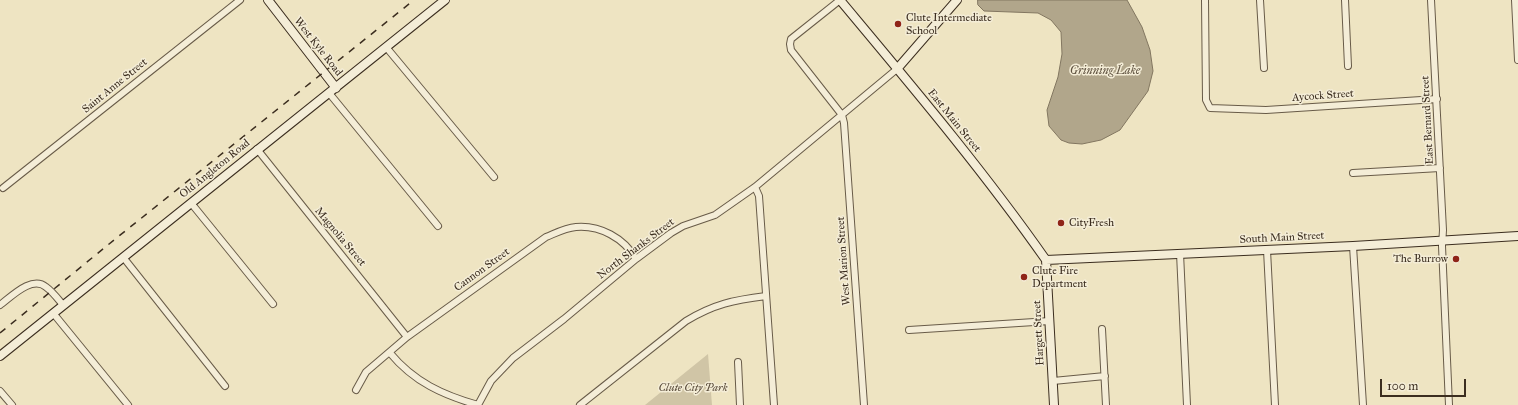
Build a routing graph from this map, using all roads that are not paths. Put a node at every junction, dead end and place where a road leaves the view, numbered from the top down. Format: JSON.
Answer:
{"nodes":[{"id":1,"x":240,"y":0,"type":"edge"},
{"id":2,"x":268,"y":0,"type":"edge"},
{"id":3,"x":445,"y":0,"type":"edge"},
{"id":4,"x":840,"y":0,"type":"edge"},
{"id":5,"x":957,"y":0,"type":"edge"},
{"id":6,"x":1205,"y":0,"type":"edge"},
{"id":7,"x":1260,"y":0,"type":"edge"},
{"id":8,"x":1345,"y":0,"type":"edge"},
{"id":9,"x":1431,"y":0,"type":"edge"},
{"id":10,"x":1515,"y":0,"type":"edge"},
{"id":11,"x":386,"y":47,"type":"junction"},
{"id":12,"x":1518,"y":60,"type":"edge"},
{"id":13,"x":1348,"y":66,"type":"dead end"},
{"id":14,"x":1264,"y":68,"type":"dead end"},
{"id":15,"x":897,"y":69,"type":"junction"},
{"id":16,"x":332,"y":91,"type":"junction"},
{"id":17,"x":1437,"y":99,"type":"junction"},
{"id":18,"x":842,"y":115,"type":"junction"},
{"id":19,"x":257,"y":149,"type":"junction"},
{"id":20,"x":1440,"y":168,"type":"junction"},
{"id":21,"x":1353,"y":173,"type":"dead end"},
{"id":22,"x":494,"y":177,"type":"dead end"},
{"id":23,"x":755,"y":187,"type":"junction"},
{"id":24,"x":3,"y":188,"type":"dead end"},
{"id":25,"x":191,"y":203,"type":"junction"},
{"id":26,"x":438,"y":226,"type":"dead end"},
{"id":27,"x":1518,"y":236,"type":"edge"},
{"id":28,"x":1442,"y":240,"type":"junction"},
{"id":29,"x":1353,"y":246,"type":"junction"},
{"id":30,"x":1266,"y":250,"type":"junction"},
{"id":31,"x":1180,"y":253,"type":"junction"},
{"id":32,"x":123,"y":257,"type":"junction"},
{"id":33,"x":636,"y":259,"type":"junction"},
{"id":34,"x":1046,"y":260,"type":"junction"},
{"id":35,"x":766,"y":296,"type":"junction"},
{"id":36,"x":273,"y":304,"type":"dead end"},
{"id":37,"x":0,"y":305,"type":"edge"},
{"id":38,"x":64,"y":305,"type":"junction"},
{"id":39,"x":53,"y":313,"type":"junction"},
{"id":40,"x":1050,"y":321,"type":"junction"},
{"id":41,"x":909,"y":330,"type":"dead end"},
{"id":42,"x":1102,"y":330,"type":"dead end"},
{"id":43,"x":407,"y":337,"type":"junction"},
{"id":44,"x":390,"y":353,"type":"junction"},
{"id":45,"x":0,"y":356,"type":"edge"},
{"id":46,"x":738,"y":362,"type":"dead end"},
{"id":47,"x":1105,"y":376,"type":"junction"},
{"id":48,"x":1053,"y":380,"type":"junction"},
{"id":49,"x":225,"y":386,"type":"dead end"},
{"id":50,"x":356,"y":390,"type":"dead end"},
{"id":51,"x":0,"y":391,"type":"edge"},
{"id":52,"x":12,"y":405,"type":"edge"},
{"id":53,"x":128,"y":405,"type":"edge"},
{"id":54,"x":478,"y":405,"type":"edge"},
{"id":55,"x":580,"y":405,"type":"edge"},
{"id":56,"x":740,"y":405,"type":"edge"},
{"id":57,"x":774,"y":405,"type":"edge"},
{"id":58,"x":864,"y":405,"type":"edge"},
{"id":59,"x":1054,"y":405,"type":"edge"},
{"id":60,"x":1106,"y":405,"type":"edge"},
{"id":61,"x":1187,"y":405,"type":"edge"},
{"id":62,"x":1275,"y":405,"type":"edge"},
{"id":63,"x":1363,"y":405,"type":"edge"},
{"id":64,"x":1449,"y":405,"type":"edge"}],
"edges":[{"from":1,"to":24,"type":"street","name":"Saint Anne Street"},
{"from":2,"to":16,"type":"street","name":"West Kyle Road"},
{"from":3,"to":11,"type":"street","name":"Old Angleton Road"},
{"from":4,"to":15,"type":"street","name":"East Main Street"},
{"from":4,"to":18,"type":"street"},
{"from":5,"to":15,"type":"street"},
{"from":6,"to":17,"type":"street","name":"Aycock Street"},
{"from":7,"to":14,"type":"street"},
{"from":8,"to":13,"type":"street"},
{"from":9,"to":17,"type":"street","name":"East Bernard Street"},
{"from":10,"to":12,"type":"street"},
{"from":11,"to":16,"type":"street","name":"Old Angleton Road"},
{"from":11,"to":22,"type":"street"},
{"from":15,"to":18,"type":"street","name":"North Shanks Street"},
{"from":15,"to":34,"type":"street","name":"East Main Street"},
{"from":16,"to":19,"type":"street","name":"Old Angleton Road"},
{"from":16,"to":26,"type":"street"},
{"from":17,"to":20,"type":"street","name":"East Bernard Street"},
{"from":18,"to":23,"type":"street","name":"North Shanks Street"},
{"from":18,"to":58,"type":"street","name":"West Marion Street"},
{"from":19,"to":25,"type":"street","name":"Old Angleton Road"},
{"from":19,"to":43,"type":"street","name":"Magnolia Street"},
{"from":20,"to":21,"type":"street"},
{"from":20,"to":28,"type":"street","name":"East Bernard Street"},
{"from":23,"to":33,"type":"street","name":"North Shanks Street"},
{"from":23,"to":35,"type":"street"},
{"from":25,"to":32,"type":"street","name":"Old Angleton Road"},
{"from":25,"to":36,"type":"street"},
{"from":27,"to":28,"type":"street","name":"South Main Street"},
{"from":28,"to":29,"type":"street","name":"South Main Street"},
{"from":28,"to":64,"type":"street","name":"East Bernard Street"},
{"from":29,"to":30,"type":"street","name":"South Main Street"},
{"from":29,"to":63,"type":"street"},
{"from":30,"to":31,"type":"street","name":"South Main Street"},
{"from":30,"to":62,"type":"street"},
{"from":31,"to":34,"type":"street","name":"South Main Street"},
{"from":31,"to":61,"type":"street"},
{"from":32,"to":38,"type":"street","name":"Old Angleton Road"},
{"from":32,"to":49,"type":"street"},
{"from":33,"to":43,"type":"street","name":"Cannon Street"},
{"from":33,"to":54,"type":"street","name":"North Shanks Street"},
{"from":34,"to":40,"type":"street","name":"Hargett Street"},
{"from":35,"to":55,"type":"street"},
{"from":35,"to":57,"type":"street"},
{"from":37,"to":38,"type":"street"},
{"from":38,"to":39,"type":"street","name":"Old Angleton Road"},
{"from":39,"to":45,"type":"street","name":"Old Angleton Road"},
{"from":39,"to":53,"type":"street"},
{"from":40,"to":41,"type":"street"},
{"from":40,"to":48,"type":"street","name":"Hargett Street"},
{"from":42,"to":47,"type":"street"},
{"from":43,"to":44,"type":"street","name":"Cannon Street"},
{"from":44,"to":50,"type":"street","name":"Cannon Street"},
{"from":44,"to":54,"type":"street"},
{"from":46,"to":56,"type":"street"},
{"from":47,"to":48,"type":"street"},
{"from":47,"to":60,"type":"street"},
{"from":48,"to":59,"type":"street","name":"Hargett Street"},
{"from":51,"to":52,"type":"street"}]}
